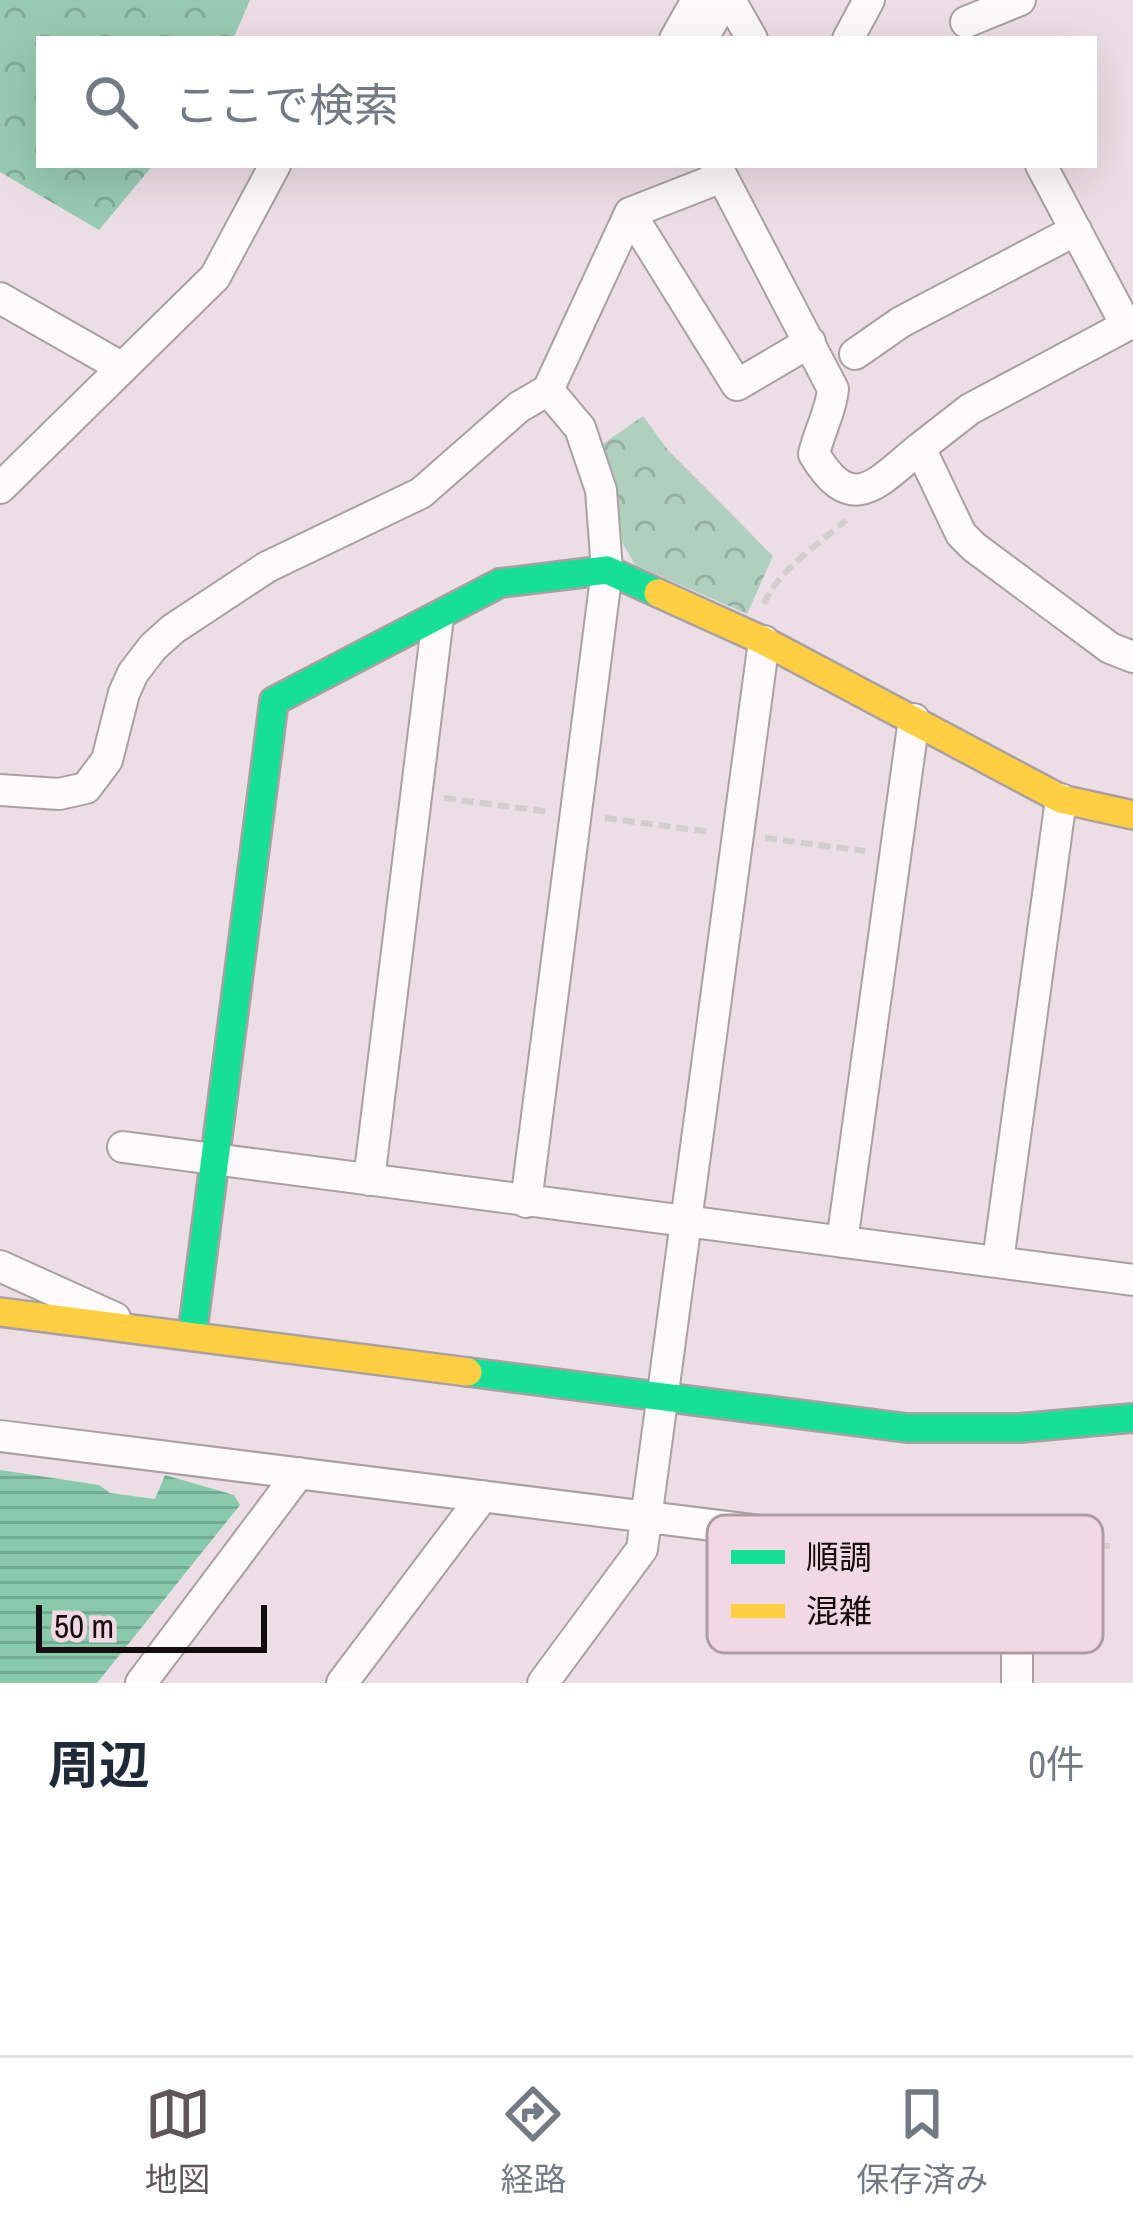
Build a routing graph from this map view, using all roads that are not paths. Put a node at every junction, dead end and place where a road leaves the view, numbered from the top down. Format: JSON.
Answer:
{"nodes":[{"id":1,"x":697,"y":0,"type":"edge"},
{"id":2,"x":727,"y":0,"type":"edge"},
{"id":3,"x":869,"y":0,"type":"edge"},
{"id":4,"x":1020,"y":0,"type":"edge"},
{"id":5,"x":965,"y":20,"type":"edge"},
{"id":6,"x":677,"y":36,"type":"edge"},
{"id":7,"x":704,"y":36,"type":"edge"},
{"id":8,"x":750,"y":36,"type":"edge"},
{"id":9,"x":850,"y":36,"type":"edge"},
{"id":10,"x":272,"y":168,"type":"edge"},
{"id":11,"x":1043,"y":168,"type":"edge"},
{"id":12,"x":719,"y":171,"type":"edge"},
{"id":13,"x":629,"y":213,"type":"junction"},
{"id":14,"x":1076,"y":230,"type":"junction"},
{"id":15,"x":0,"y":298,"type":"edge"},
{"id":16,"x":1130,"y":323,"type":"edge"},
{"id":17,"x":810,"y":342,"type":"junction"},
{"id":18,"x":855,"y":354,"type":"dead end"},
{"id":19,"x":122,"y":367,"type":"junction"},
{"id":20,"x":548,"y":390,"type":"junction"},
{"id":21,"x":920,"y":448,"type":"junction"},
{"id":22,"x":0,"y":488,"type":"edge"},
{"id":23,"x":607,"y":570,"type":"junction"},
{"id":24,"x":438,"y":617,"type":"junction"},
{"id":25,"x":757,"y":637,"type":"junction"},
{"id":26,"x":1133,"y":657,"type":"edge"},
{"id":27,"x":914,"y":719,"type":"junction"},
{"id":28,"x":0,"y":790,"type":"edge"},
{"id":29,"x":1060,"y":799,"type":"junction"},
{"id":30,"x":1133,"y":815,"type":"edge"},
{"id":31,"x":123,"y":1148,"type":"dead end"},
{"id":32,"x":214,"y":1161,"type":"junction"},
{"id":33,"x":369,"y":1180,"type":"junction"},
{"id":34,"x":526,"y":1202,"type":"junction"},
{"id":35,"x":688,"y":1223,"type":"junction"},
{"id":36,"x":842,"y":1242,"type":"junction"},
{"id":37,"x":998,"y":1261,"type":"junction"},
{"id":38,"x":0,"y":1266,"type":"edge"},
{"id":39,"x":1133,"y":1280,"type":"edge"},
{"id":40,"x":0,"y":1312,"type":"edge"},
{"id":41,"x":138,"y":1328,"type":"junction"},
{"id":42,"x":192,"y":1336,"type":"junction"},
{"id":43,"x":664,"y":1396,"type":"junction"},
{"id":44,"x":1133,"y":1418,"type":"edge"},
{"id":45,"x":0,"y":1436,"type":"edge"},
{"id":46,"x":299,"y":1473,"type":"junction"},
{"id":47,"x":483,"y":1496,"type":"junction"},
{"id":48,"x":647,"y":1519,"type":"junction"},
{"id":49,"x":707,"y":1526,"type":"edge"},
{"id":50,"x":141,"y":1683,"type":"edge"},
{"id":51,"x":342,"y":1683,"type":"edge"},
{"id":52,"x":543,"y":1683,"type":"edge"}],
"edges":[{"from":1,"to":6,"type":"street"},
{"from":2,"to":7,"type":"street"},
{"from":2,"to":8,"type":"street"},
{"from":3,"to":9,"type":"street"},
{"from":4,"to":5,"type":"street"},
{"from":10,"to":19,"type":"street"},
{"from":11,"to":14,"type":"street"},
{"from":12,"to":13,"type":"street"},
{"from":12,"to":17,"type":"street"},
{"from":13,"to":17,"type":"street"},
{"from":13,"to":20,"type":"street"},
{"from":14,"to":16,"type":"street"},
{"from":14,"to":18,"type":"street"},
{"from":15,"to":19,"type":"street"},
{"from":16,"to":21,"type":"street"},
{"from":17,"to":21,"type":"street"},
{"from":19,"to":22,"type":"street"},
{"from":20,"to":23,"type":"street"},
{"from":20,"to":28,"type":"street"},
{"from":21,"to":26,"type":"street"},
{"from":23,"to":24,"type":"street"},
{"from":23,"to":25,"type":"street"},
{"from":23,"to":34,"type":"street"},
{"from":24,"to":32,"type":"street"},
{"from":24,"to":33,"type":"street"},
{"from":25,"to":27,"type":"street"},
{"from":25,"to":35,"type":"street"},
{"from":27,"to":29,"type":"street"},
{"from":27,"to":36,"type":"street"},
{"from":29,"to":30,"type":"street"},
{"from":29,"to":37,"type":"street"},
{"from":31,"to":32,"type":"street"},
{"from":32,"to":33,"type":"street"},
{"from":32,"to":42,"type":"street"},
{"from":33,"to":34,"type":"street"},
{"from":34,"to":35,"type":"street"},
{"from":35,"to":36,"type":"street"},
{"from":35,"to":43,"type":"street"},
{"from":36,"to":37,"type":"street"},
{"from":37,"to":39,"type":"street"},
{"from":38,"to":41,"type":"street"},
{"from":40,"to":41,"type":"street"},
{"from":41,"to":42,"type":"street"},
{"from":42,"to":43,"type":"street"},
{"from":43,"to":44,"type":"street"},
{"from":43,"to":48,"type":"street"},
{"from":45,"to":46,"type":"street"},
{"from":46,"to":47,"type":"street"},
{"from":46,"to":50,"type":"street"},
{"from":47,"to":48,"type":"street"},
{"from":47,"to":51,"type":"street"},
{"from":48,"to":49,"type":"street"},
{"from":48,"to":52,"type":"street"}]}
